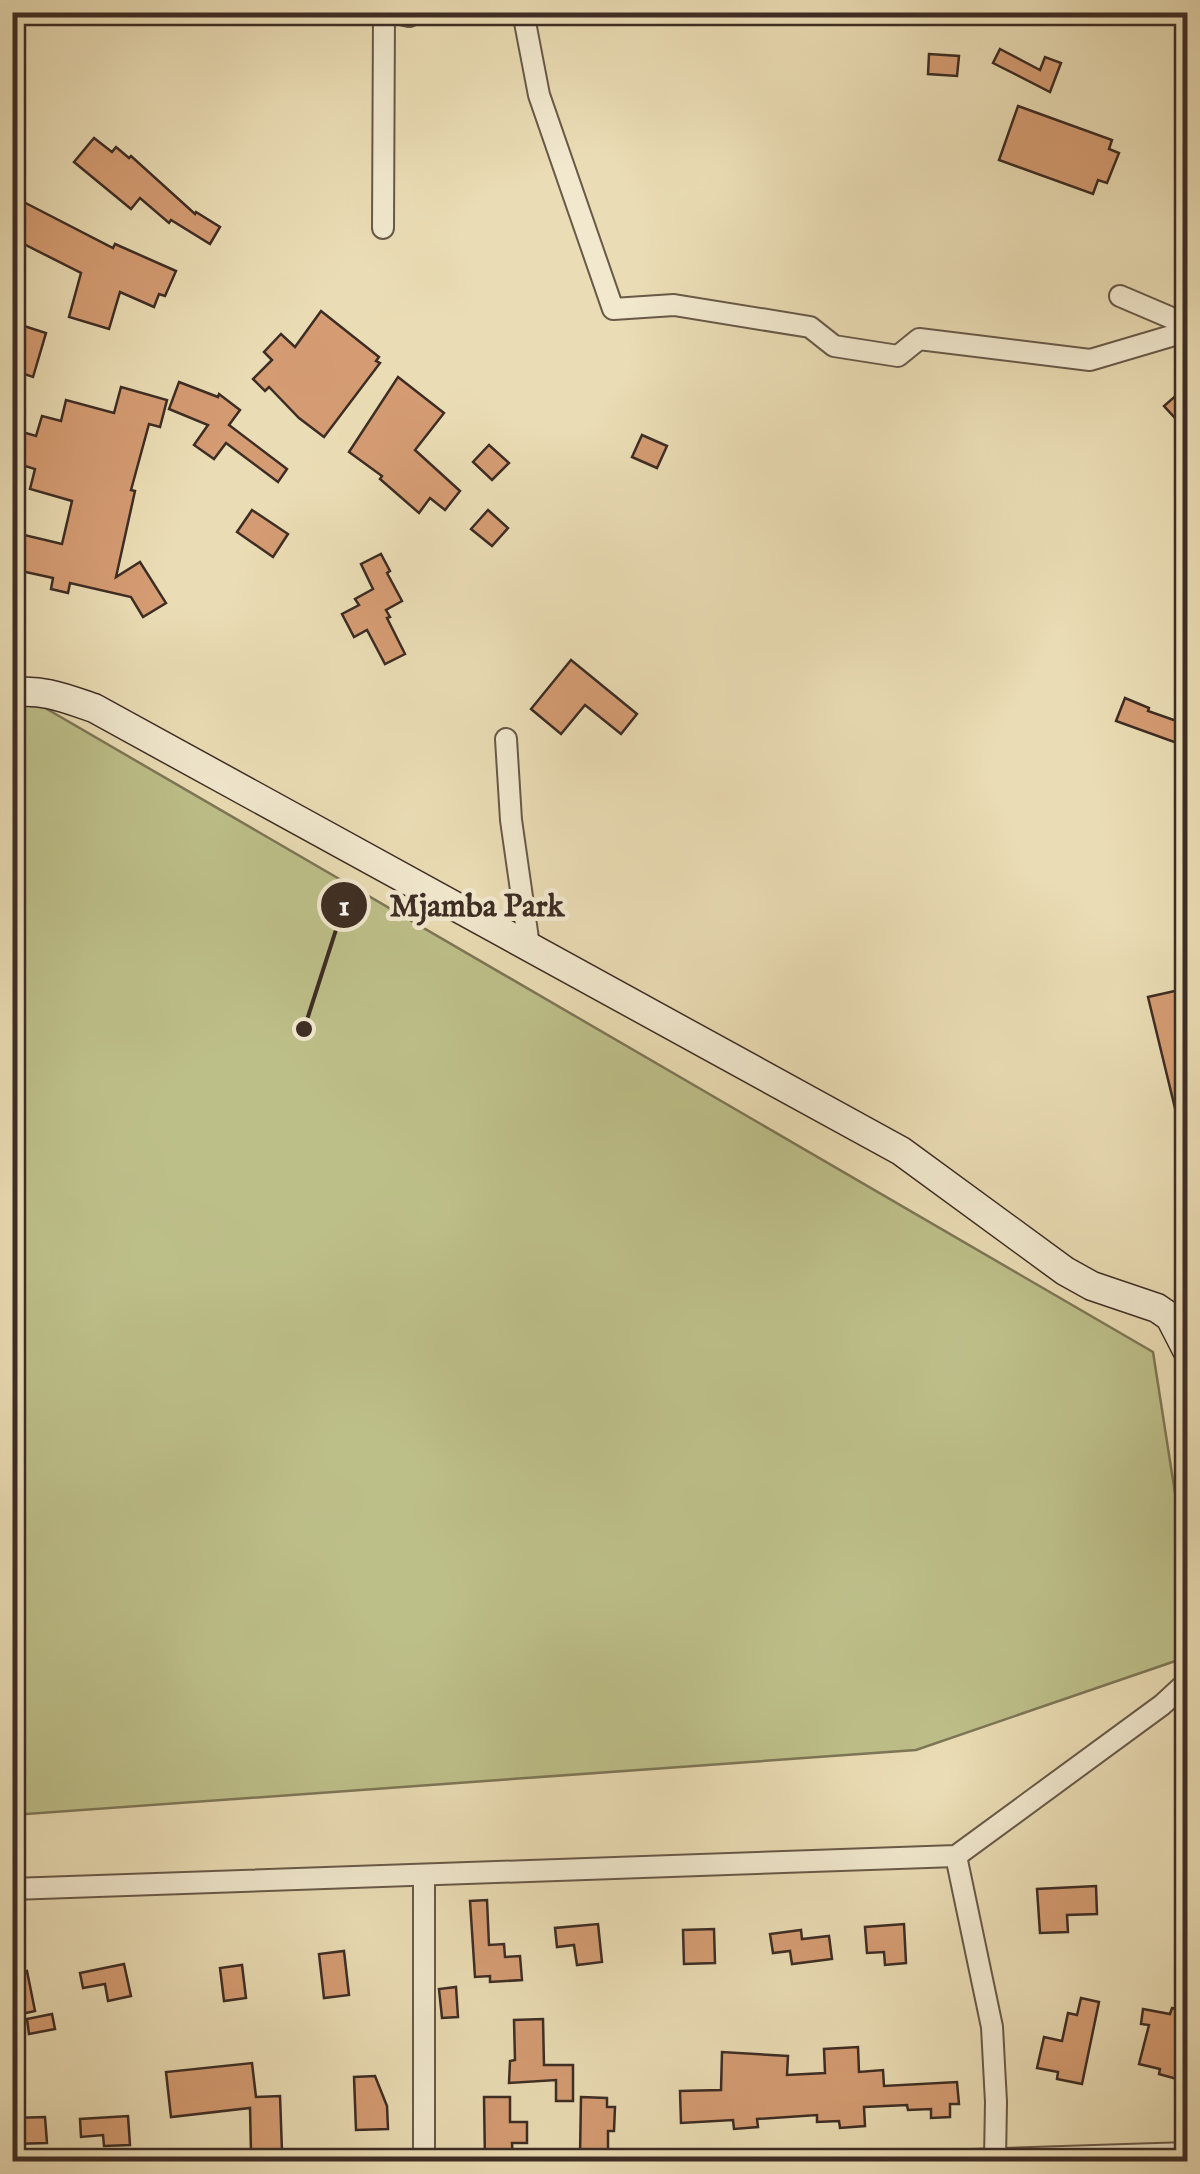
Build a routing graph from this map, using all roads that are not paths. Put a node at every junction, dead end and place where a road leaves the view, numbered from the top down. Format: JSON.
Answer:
{"nodes":[{"id":1,"x":384,"y":12,"type":"edge"},
{"id":2,"x":392,"y":12,"type":"edge"},
{"id":3,"x":419,"y":12,"type":"edge"},
{"id":4,"x":523,"y":12,"type":"edge"},
{"id":5,"x":383,"y":228,"type":"dead end"},
{"id":6,"x":1120,"y":296,"type":"dead end"},
{"id":7,"x":1188,"y":328,"type":"edge"},
{"id":8,"x":12,"y":693,"type":"edge"},
{"id":9,"x":506,"y":739,"type":"dead end"},
{"id":10,"x":529,"y":946,"type":"junction"},
{"id":11,"x":1179,"y":1314,"type":"edge"},
{"id":12,"x":1188,"y":1352,"type":"edge"},
{"id":13,"x":1188,"y":1681,"type":"edge"},
{"id":14,"x":956,"y":1856,"type":"junction"},
{"id":15,"x":424,"y":1877,"type":"junction"},
{"id":16,"x":12,"y":1889,"type":"edge"},
{"id":17,"x":1188,"y":2154,"type":"edge"},
{"id":18,"x":995,"y":2159,"type":"edge"},
{"id":19,"x":424,"y":2162,"type":"edge"},
{"id":20,"x":909,"y":2162,"type":"edge"}],
"edges":[{"from":1,"to":5,"type":"street"},
{"from":2,"to":3,"type":"street"},
{"from":4,"to":7,"type":"street"},
{"from":6,"to":7,"type":"street"},
{"from":8,"to":10,"type":"main road"},
{"from":9,"to":10,"type":"street"},
{"from":10,"to":11,"type":"main road"},
{"from":11,"to":12,"type":"main road"},
{"from":13,"to":14,"type":"street"},
{"from":14,"to":15,"type":"street"},
{"from":14,"to":18,"type":"street"},
{"from":15,"to":16,"type":"street"},
{"from":15,"to":19,"type":"street"},
{"from":17,"to":18,"type":"street"},
{"from":18,"to":20,"type":"street"}]}
